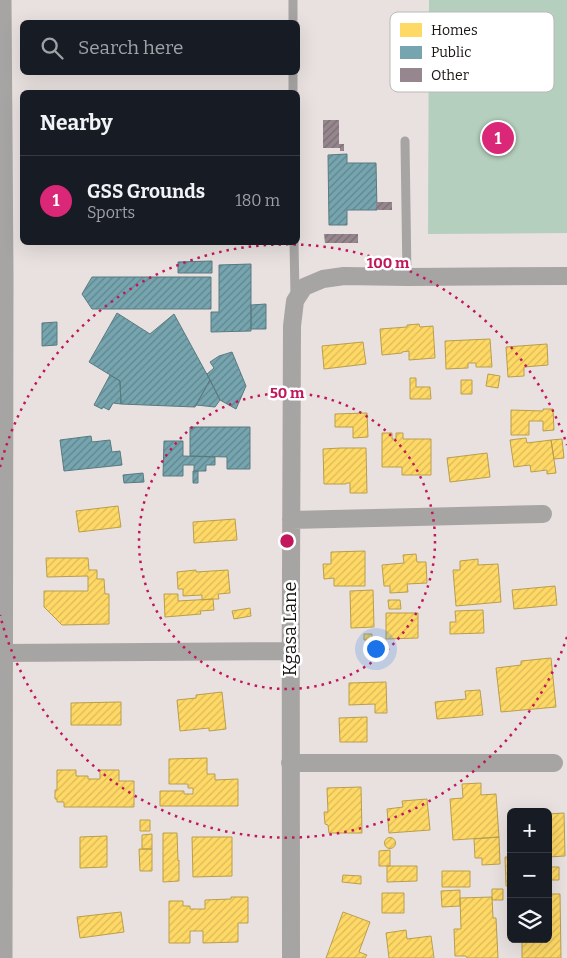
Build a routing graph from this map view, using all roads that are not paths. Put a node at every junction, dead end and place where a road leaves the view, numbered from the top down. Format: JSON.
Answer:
{"nodes":[{"id":1,"x":1,"y":0,"type":"edge"},
{"id":2,"x":293,"y":0,"type":"edge"},
{"id":3,"x":293,"y":20,"type":"edge"},
{"id":4,"x":293,"y":75,"type":"edge"},
{"id":5,"x":293,"y":90,"type":"edge"},
{"id":6,"x":405,"y":141,"type":"dead end"},
{"id":7,"x":294,"y":245,"type":"edge"},
{"id":8,"x":2,"y":276,"type":"edge"},
{"id":9,"x":567,"y":276,"type":"edge"},
{"id":10,"x":407,"y":277,"type":"junction"},
{"id":11,"x":295,"y":301,"type":"junction"},
{"id":12,"x":543,"y":514,"type":"dead end"},
{"id":13,"x":291,"y":520,"type":"junction"},
{"id":14,"x":290,"y":651,"type":"junction"},
{"id":15,"x":4,"y":653,"type":"junction"},
{"id":16,"x":290,"y":763,"type":"junction"},
{"id":17,"x":554,"y":763,"type":"dead end"},
{"id":18,"x":2,"y":958,"type":"edge"},
{"id":19,"x":291,"y":958,"type":"edge"}],
"edges":[{"from":1,"to":8,"type":"street"},
{"from":2,"to":3,"type":"lane"},
{"from":4,"to":5,"type":"lane"},
{"from":6,"to":10,"type":"lane"},
{"from":7,"to":11,"type":"lane"},
{"from":8,"to":15,"type":"street"},
{"from":9,"to":10,"type":"street"},
{"from":10,"to":11,"type":"street"},
{"from":11,"to":13,"type":"street","name":"Kgasa Lane"},
{"from":12,"to":13,"type":"street"},
{"from":13,"to":14,"type":"street","name":"Kgasa Lane"},
{"from":14,"to":15,"type":"street"},
{"from":14,"to":16,"type":"street","name":"Kgasa Lane"},
{"from":15,"to":18,"type":"street"},
{"from":16,"to":17,"type":"street"},
{"from":16,"to":19,"type":"street","name":"Kgasa Lane"}]}
